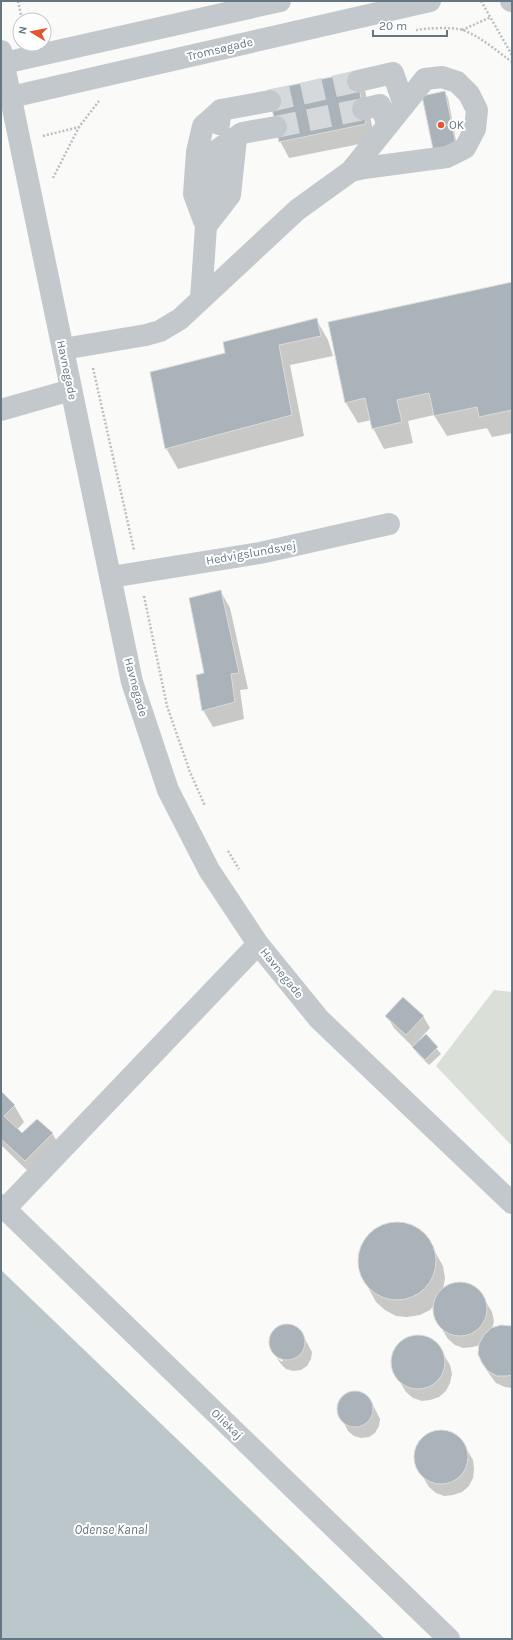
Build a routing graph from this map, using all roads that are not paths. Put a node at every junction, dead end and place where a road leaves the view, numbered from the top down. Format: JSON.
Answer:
{"nodes":[{"id":1,"x":280,"y":1,"type":"edge"},
{"id":2,"x":430,"y":1,"type":"edge"},
{"id":3,"x":2,"y":57,"type":"edge"},
{"id":4,"x":358,"y":81,"type":"tunnel mouth"},
{"id":5,"x":11,"y":97,"type":"junction"},
{"id":6,"x":270,"y":101,"type":"tunnel mouth"},
{"id":7,"x":404,"y":105,"type":"junction"},
{"id":8,"x":363,"y":109,"type":"tunnel mouth"},
{"id":9,"x":221,"y":110,"type":"junction"},
{"id":10,"x":388,"y":125,"type":"junction"},
{"id":11,"x":276,"y":127,"type":"tunnel mouth"},
{"id":12,"x":236,"y":138,"type":"junction"},
{"id":13,"x":214,"y":152,"type":"junction"},
{"id":14,"x":351,"y":171,"type":"junction"},
{"id":15,"x":206,"y":226,"type":"junction"},
{"id":16,"x":201,"y":299,"type":"junction"},
{"id":17,"x":63,"y":350,"type":"junction"},
{"id":18,"x":71,"y":390,"type":"junction"},
{"id":19,"x":1,"y":410,"type":"edge"},
{"id":20,"x":389,"y":524,"type":"dead end"},
{"id":21,"x":111,"y":578,"type":"junction"},
{"id":22,"x":258,"y":944,"type":"junction"},
{"id":23,"x":512,"y":1203,"type":"edge"},
{"id":24,"x":3,"y":1207,"type":"edge"},
{"id":25,"x":449,"y":1639,"type":"edge"}],
"edges":[{"from":1,"to":3,"type":"street"},
{"from":2,"to":5,"type":"street","name":"Tromsøgade"},
{"from":3,"to":5,"type":"street","name":"Havnegade"},
{"from":4,"to":7,"type":"street"},
{"from":5,"to":17,"type":"street","name":"Havnegade"},
{"from":6,"to":9,"type":"street"},
{"from":7,"to":10,"type":"street"},
{"from":7,"to":14,"type":"street"},
{"from":8,"to":10,"type":"street"},
{"from":9,"to":13,"type":"street"},
{"from":9,"to":15,"type":"street"},
{"from":10,"to":14,"type":"street"},
{"from":11,"to":12,"type":"street"},
{"from":12,"to":13,"type":"street"},
{"from":12,"to":15,"type":"street"},
{"from":13,"to":15,"type":"street"},
{"from":14,"to":16,"type":"street"},
{"from":15,"to":16,"type":"street"},
{"from":16,"to":17,"type":"street"},
{"from":17,"to":18,"type":"street","name":"Havnegade"},
{"from":18,"to":19,"type":"street"},
{"from":18,"to":21,"type":"street","name":"Havnegade"},
{"from":20,"to":21,"type":"street","name":"Hedvigslundsvej"},
{"from":21,"to":22,"type":"street","name":"Havnegade"},
{"from":22,"to":23,"type":"street","name":"Havnegade"},
{"from":22,"to":24,"type":"street"},
{"from":24,"to":25,"type":"street","name":"Oliekaj"}]}
